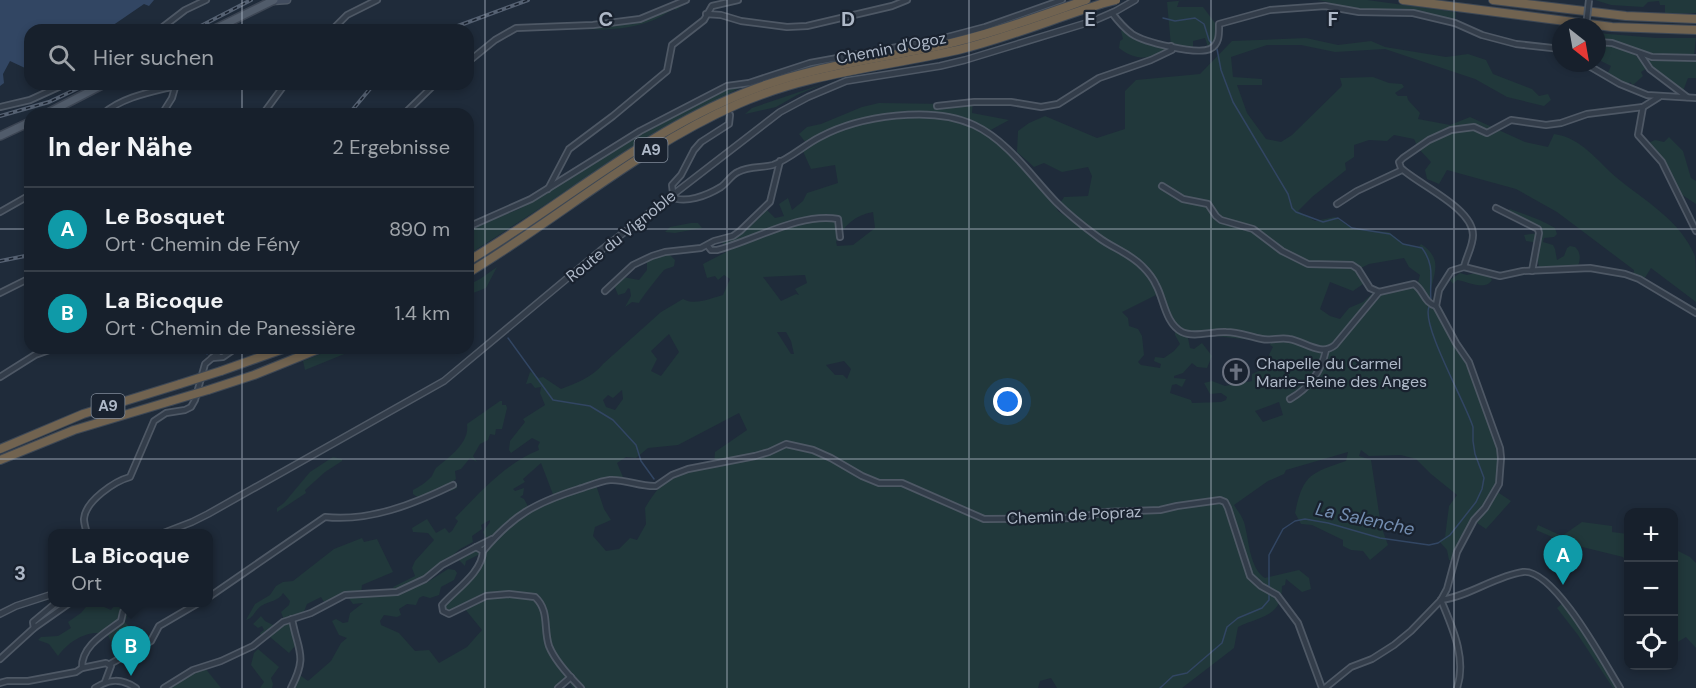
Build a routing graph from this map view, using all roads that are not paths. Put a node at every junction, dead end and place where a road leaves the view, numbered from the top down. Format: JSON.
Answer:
{"nodes":[{"id":1,"x":206,"y":0,"type":"edge"},
{"id":2,"x":273,"y":0,"type":"edge"},
{"id":3,"x":287,"y":0,"type":"edge"},
{"id":4,"x":377,"y":0,"type":"edge"},
{"id":5,"x":686,"y":0,"type":"edge"},
{"id":6,"x":738,"y":0,"type":"edge"},
{"id":7,"x":907,"y":0,"type":"edge"},
{"id":8,"x":1062,"y":0,"type":"edge"},
{"id":9,"x":1086,"y":0,"type":"edge"},
{"id":10,"x":1113,"y":0,"type":"edge"},
{"id":11,"x":1135,"y":0,"type":"edge"},
{"id":12,"x":1403,"y":0,"type":"edge"},
{"id":13,"x":1493,"y":0,"type":"edge"},
{"id":14,"x":1589,"y":0,"type":"edge"},
{"id":15,"x":1114,"y":12,"type":"junction"},
{"id":16,"x":706,"y":14,"type":"junction"},
{"id":17,"x":1587,"y":18,"type":"edge"},
{"id":18,"x":1696,"y":19,"type":"edge"},
{"id":19,"x":167,"y":24,"type":"edge"},
{"id":20,"x":225,"y":24,"type":"edge"},
{"id":21,"x":338,"y":24,"type":"edge"},
{"id":22,"x":1696,"y":30,"type":"edge"},
{"id":23,"x":1606,"y":43,"type":"edge"},
{"id":24,"x":1171,"y":46,"type":"junction"},
{"id":25,"x":1552,"y":48,"type":"edge"},
{"id":26,"x":1640,"y":54,"type":"junction"},
{"id":27,"x":474,"y":57,"type":"edge"},
{"id":28,"x":1696,"y":58,"type":"edge"},
{"id":29,"x":1599,"y":72,"type":"edge"},
{"id":30,"x":51,"y":90,"type":"edge"},
{"id":31,"x":92,"y":90,"type":"edge"},
{"id":32,"x":158,"y":90,"type":"edge"},
{"id":33,"x":174,"y":90,"type":"edge"},
{"id":34,"x":281,"y":90,"type":"edge"},
{"id":35,"x":429,"y":90,"type":"edge"},
{"id":36,"x":1647,"y":95,"type":"junction"},
{"id":37,"x":1659,"y":96,"type":"junction"},
{"id":38,"x":1687,"y":97,"type":"junction"},
{"id":39,"x":1696,"y":98,"type":"edge"},
{"id":40,"x":937,"y":106,"type":"dead end"},
{"id":41,"x":1644,"y":106,"type":"junction"},
{"id":42,"x":0,"y":107,"type":"edge"},
{"id":43,"x":58,"y":108,"type":"edge"},
{"id":44,"x":110,"y":108,"type":"edge"},
{"id":45,"x":166,"y":108,"type":"edge"},
{"id":46,"x":267,"y":108,"type":"edge"},
{"id":47,"x":410,"y":108,"type":"edge"},
{"id":48,"x":730,"y":116,"type":"dead end"},
{"id":49,"x":24,"y":125,"type":"edge"},
{"id":50,"x":0,"y":136,"type":"edge"},
{"id":51,"x":780,"y":161,"type":"junction"},
{"id":52,"x":1402,"y":170,"type":"junction"},
{"id":53,"x":1162,"y":186,"type":"dead end"},
{"id":54,"x":548,"y":189,"type":"junction"},
{"id":55,"x":672,"y":195,"type":"junction"},
{"id":56,"x":24,"y":198,"type":"edge"},
{"id":57,"x":1337,"y":204,"type":"dead end"},
{"id":58,"x":1496,"y":208,"type":"dead end"},
{"id":59,"x":0,"y":212,"type":"edge"},
{"id":60,"x":474,"y":224,"type":"edge"},
{"id":61,"x":1696,"y":231,"type":"edge"},
{"id":62,"x":840,"y":237,"type":"dead end"},
{"id":63,"x":708,"y":246,"type":"junction"},
{"id":64,"x":474,"y":257,"type":"edge"},
{"id":65,"x":1464,"y":267,"type":"junction"},
{"id":66,"x":474,"y":269,"type":"edge"},
{"id":67,"x":1532,"y":271,"type":"junction"},
{"id":68,"x":24,"y":281,"type":"edge"},
{"id":69,"x":605,"y":291,"type":"dead end"},
{"id":70,"x":1379,"y":292,"type":"junction"},
{"id":71,"x":0,"y":293,"type":"edge"},
{"id":72,"x":1436,"y":306,"type":"junction"},
{"id":73,"x":1696,"y":313,"type":"edge"},
{"id":74,"x":1326,"y":350,"type":"junction"},
{"id":75,"x":38,"y":354,"type":"edge"},
{"id":76,"x":217,"y":354,"type":"edge"},
{"id":77,"x":227,"y":354,"type":"edge"},
{"id":78,"x":269,"y":354,"type":"edge"},
{"id":79,"x":306,"y":354,"type":"edge"},
{"id":80,"x":212,"y":358,"type":"junction"},
{"id":81,"x":0,"y":377,"type":"edge"},
{"id":82,"x":1290,"y":399,"type":"dead end"},
{"id":83,"x":0,"y":449,"type":"edge"},
{"id":84,"x":0,"y":460,"type":"edge"},
{"id":85,"x":453,"y":485,"type":"dead end"},
{"id":86,"x":86,"y":529,"type":"edge"},
{"id":87,"x":174,"y":529,"type":"edge"},
{"id":88,"x":494,"y":537,"type":"junction"},
{"id":89,"x":476,"y":547,"type":"junction"},
{"id":90,"x":483,"y":551,"type":"junction"},
{"id":91,"x":213,"y":594,"type":"edge"},
{"id":92,"x":48,"y":596,"type":"edge"},
{"id":93,"x":1441,"y":600,"type":"junction"},
{"id":94,"x":52,"y":607,"type":"edge"},
{"id":95,"x":65,"y":607,"type":"edge"},
{"id":96,"x":193,"y":607,"type":"edge"},
{"id":97,"x":123,"y":612,"type":"dead end"},
{"id":98,"x":0,"y":614,"type":"edge"},
{"id":99,"x":292,"y":619,"type":"junction"},
{"id":100,"x":34,"y":628,"type":"junction"},
{"id":101,"x":0,"y":659,"type":"edge"},
{"id":102,"x":110,"y":664,"type":"junction"},
{"id":103,"x":82,"y":668,"type":"junction"},
{"id":104,"x":571,"y":677,"type":"junction"},
{"id":105,"x":105,"y":682,"type":"junction"},
{"id":106,"x":0,"y":683,"type":"edge"},
{"id":107,"x":95,"y":688,"type":"edge"},
{"id":108,"x":135,"y":688,"type":"edge"},
{"id":109,"x":164,"y":688,"type":"edge"},
{"id":110,"x":291,"y":688,"type":"edge"},
{"id":111,"x":558,"y":688,"type":"edge"},
{"id":112,"x":580,"y":688,"type":"edge"},
{"id":113,"x":1324,"y":688,"type":"edge"},
{"id":114,"x":1457,"y":688,"type":"edge"},
{"id":115,"x":1620,"y":688,"type":"edge"}],
"edges":[{"from":1,"to":19,"type":"street"},
{"from":2,"to":3,"type":"main road"},
{"from":2,"to":20,"type":"main road"},
{"from":4,"to":21,"type":"street"},
{"from":5,"to":27,"type":"street"},
{"from":6,"to":16,"type":"street"},
{"from":7,"to":16,"type":"street"},
{"from":8,"to":54,"type":"street","name":"Chemin d'Ogoz"},
{"from":9,"to":64,"type":"highway","number":"A9"},
{"from":10,"to":15,"type":"street"},
{"from":10,"to":66,"type":"highway","number":"A9","bridge":true},
{"from":11,"to":15,"type":"street","name":"Route du Vignoble"},
{"from":12,"to":22,"type":"highway"},
{"from":13,"to":18,"type":"highway"},
{"from":14,"to":17,"type":"street","bridge":true},
{"from":15,"to":24,"type":"street"},
{"from":15,"to":55,"type":"street","name":"Route du Vignoble"},
{"from":16,"to":54,"type":"street"},
{"from":23,"to":26,"type":"street"},
{"from":24,"to":25,"type":"street"},
{"from":24,"to":40,"type":"street"},
{"from":26,"to":28,"type":"street"},
{"from":26,"to":38,"type":"street"},
{"from":29,"to":36,"type":"street"},
{"from":30,"to":42,"type":"street"},
{"from":31,"to":43,"type":"main road"},
{"from":32,"to":44,"type":"street"},
{"from":33,"to":45,"type":"street"},
{"from":34,"to":46,"type":"street"},
{"from":35,"to":47,"type":"street"},
{"from":36,"to":37,"type":"street"},
{"from":36,"to":41,"type":"street"},
{"from":37,"to":38,"type":"street"},
{"from":37,"to":41,"type":"street"},
{"from":38,"to":39,"type":"street"},
{"from":41,"to":52,"type":"street"},
{"from":41,"to":61,"type":"street"},
{"from":48,"to":55,"type":"street"},
{"from":49,"to":50,"type":"main road"},
{"from":51,"to":55,"type":"street"},
{"from":51,"to":63,"type":"street"},
{"from":51,"to":74,"type":"street"},
{"from":52,"to":57,"type":"street"},
{"from":52,"to":65,"type":"street"},
{"from":53,"to":70,"type":"street"},
{"from":54,"to":60,"type":"street","name":"Chemin d'Ogoz"},
{"from":55,"to":87,"type":"street","name":"Route du Vignoble"},
{"from":56,"to":59,"type":"street"},
{"from":58,"to":67,"type":"street"},
{"from":62,"to":63,"type":"street"},
{"from":63,"to":69,"type":"street"},
{"from":65,"to":67,"type":"street"},
{"from":65,"to":72,"type":"street"},
{"from":67,"to":73,"type":"street"},
{"from":68,"to":71,"type":"street"},
{"from":70,"to":72,"type":"street"},
{"from":70,"to":74,"type":"street"},
{"from":72,"to":93,"type":"street"},
{"from":74,"to":82,"type":"street"},
{"from":75,"to":81,"type":"street"},
{"from":76,"to":80,"type":"street"},
{"from":77,"to":80,"type":"street"},
{"from":78,"to":83,"type":"highway","number":"A9","bridge":true},
{"from":79,"to":84,"type":"highway","number":"A9","bridge":true},
{"from":80,"to":86,"type":"street"},
{"from":85,"to":91,"type":"street"},
{"from":88,"to":89,"type":"street","name":"Chemin de Popraz"},
{"from":88,"to":90,"type":"street","name":"Chemin de Popraz"},
{"from":88,"to":113,"type":"street","name":"Chemin de Popraz"},
{"from":89,"to":90,"type":"street"},
{"from":89,"to":99,"type":"street","name":"Chemin de Popraz"},
{"from":90,"to":104,"type":"street","name":"Chemin de Popraz"},
{"from":92,"to":98,"type":"street"},
{"from":93,"to":113,"type":"street"},
{"from":93,"to":114,"type":"street"},
{"from":93,"to":115,"type":"street"},
{"from":94,"to":100,"type":"street"},
{"from":95,"to":100,"type":"street"},
{"from":96,"to":102,"type":"street"},
{"from":97,"to":103,"type":"street"},
{"from":99,"to":109,"type":"street","name":"Chemin de Popraz"},
{"from":99,"to":110,"type":"street"},
{"from":100,"to":101,"type":"street"},
{"from":102,"to":103,"type":"street"},
{"from":102,"to":105,"type":"street"},
{"from":103,"to":106,"type":"street"},
{"from":104,"to":111,"type":"street"},
{"from":104,"to":112,"type":"street"},
{"from":105,"to":107,"type":"street"},
{"from":105,"to":108,"type":"street"}]}
